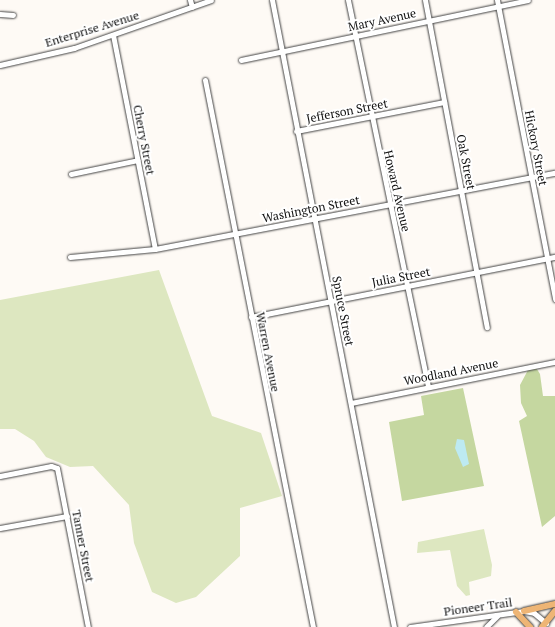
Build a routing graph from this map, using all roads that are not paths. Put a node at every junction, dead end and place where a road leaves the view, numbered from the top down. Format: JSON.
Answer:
{"nodes":[{"id":1,"x":190,"y":0,"type":"edge"},
{"id":2,"x":211,"y":0,"type":"edge"},
{"id":3,"x":272,"y":0,"type":"edge"},
{"id":4,"x":348,"y":0,"type":"edge"},
{"id":5,"x":425,"y":0,"type":"edge"},
{"id":6,"x":497,"y":0,"type":"edge"},
{"id":7,"x":528,"y":0,"type":"edge"},
{"id":8,"x":498,"y":6,"type":"junction"},
{"id":9,"x":192,"y":8,"type":"junction"},
{"id":10,"x":0,"y":14,"type":"edge"},
{"id":11,"x":13,"y":15,"type":"dead end"},
{"id":12,"x":429,"y":21,"type":"junction"},
{"id":13,"x":113,"y":35,"type":"junction"},
{"id":14,"x":355,"y":36,"type":"junction"},
{"id":15,"x":281,"y":52,"type":"junction"},
{"id":16,"x":241,"y":60,"type":"dead end"},
{"id":17,"x":0,"y":65,"type":"edge"},
{"id":18,"x":205,"y":80,"type":"dead end"},
{"id":19,"x":444,"y":102,"type":"junction"},
{"id":20,"x":371,"y":116,"type":"junction"},
{"id":21,"x":296,"y":131,"type":"junction"},
{"id":22,"x":138,"y":160,"type":"junction"},
{"id":23,"x":555,"y":173,"type":"edge"},
{"id":24,"x":71,"y":174,"type":"dead end"},
{"id":25,"x":531,"y":178,"type":"junction"},
{"id":26,"x":461,"y":190,"type":"junction"},
{"id":27,"x":390,"y":204,"type":"junction"},
{"id":28,"x":314,"y":219,"type":"junction"},
{"id":29,"x":236,"y":234,"type":"junction"},
{"id":30,"x":155,"y":249,"type":"junction"},
{"id":31,"x":70,"y":257,"type":"dead end"},
{"id":32,"x":555,"y":257,"type":"edge"},
{"id":33,"x":547,"y":258,"type":"junction"},
{"id":34,"x":476,"y":272,"type":"junction"},
{"id":35,"x":408,"y":286,"type":"junction"},
{"id":36,"x":555,"y":299,"type":"edge"},
{"id":37,"x":331,"y":301,"type":"junction"},
{"id":38,"x":251,"y":317,"type":"junction"},
{"id":39,"x":487,"y":327,"type":"dead end"},
{"id":40,"x":555,"y":362,"type":"edge"},
{"id":41,"x":428,"y":386,"type":"junction"},
{"id":42,"x":351,"y":403,"type":"junction"},
{"id":43,"x":0,"y":476,"type":"edge"},
{"id":44,"x":67,"y":516,"type":"junction"},
{"id":45,"x":0,"y":528,"type":"edge"},
{"id":46,"x":555,"y":604,"type":"edge"},
{"id":47,"x":555,"y":610,"type":"edge"},
{"id":48,"x":524,"y":611,"type":"junction"},
{"id":49,"x":516,"y":612,"type":"junction"},
{"id":50,"x":497,"y":616,"type":"junction"},
{"id":51,"x":544,"y":625,"type":"edge"},
{"id":52,"x":88,"y":627,"type":"edge"},
{"id":53,"x":313,"y":627,"type":"edge"},
{"id":54,"x":394,"y":627,"type":"edge"},
{"id":55,"x":410,"y":627,"type":"edge"},
{"id":56,"x":486,"y":627,"type":"edge"},
{"id":57,"x":530,"y":627,"type":"edge"}],
"edges":[{"from":1,"to":9,"type":"street"},
{"from":2,"to":9,"type":"street","name":"Enterprise Avenue"},
{"from":3,"to":15,"type":"street","name":"Spruce Street"},
{"from":4,"to":14,"type":"street","name":"Howard Avenue"},
{"from":5,"to":12,"type":"street","name":"Oak Street"},
{"from":6,"to":8,"type":"street","name":"Hickory Street"},
{"from":7,"to":8,"type":"street","name":"Mary Avenue"},
{"from":8,"to":12,"type":"street","name":"Mary Avenue"},
{"from":8,"to":25,"type":"street","name":"Hickory Street"},
{"from":9,"to":13,"type":"street","name":"Enterprise Avenue"},
{"from":10,"to":11,"type":"street"},
{"from":12,"to":14,"type":"street","name":"Mary Avenue"},
{"from":12,"to":19,"type":"street","name":"Oak Street"},
{"from":13,"to":17,"type":"street","name":"Enterprise Avenue"},
{"from":13,"to":22,"type":"street","name":"Cherry Street"},
{"from":14,"to":15,"type":"street","name":"Mary Avenue"},
{"from":14,"to":20,"type":"street","name":"Howard Avenue"},
{"from":15,"to":16,"type":"street","name":"Mary Avenue"},
{"from":15,"to":21,"type":"street","name":"Spruce Street"},
{"from":18,"to":29,"type":"street","name":"Warren Avenue"},
{"from":19,"to":20,"type":"street","name":"Jefferson Street"},
{"from":19,"to":26,"type":"street","name":"Oak Street"},
{"from":20,"to":21,"type":"street","name":"Jefferson Street"},
{"from":20,"to":27,"type":"street","name":"Howard Avenue"},
{"from":21,"to":28,"type":"street","name":"Spruce Street"},
{"from":22,"to":24,"type":"street"},
{"from":22,"to":30,"type":"street","name":"Cherry Street"},
{"from":23,"to":25,"type":"street","name":"Washington Street"},
{"from":25,"to":26,"type":"street","name":"Washington Street"},
{"from":25,"to":33,"type":"street","name":"Hickory Street"},
{"from":26,"to":27,"type":"street","name":"Washington Street"},
{"from":26,"to":34,"type":"street","name":"Oak Street"},
{"from":27,"to":28,"type":"street","name":"Washington Street"},
{"from":27,"to":35,"type":"street","name":"Howard Avenue"},
{"from":28,"to":29,"type":"street","name":"Washington Street"},
{"from":28,"to":37,"type":"street","name":"Spruce Street"},
{"from":29,"to":30,"type":"street","name":"Washington Street"},
{"from":29,"to":38,"type":"street","name":"Warren Avenue"},
{"from":30,"to":31,"type":"street","name":"Washington Street"},
{"from":32,"to":33,"type":"street","name":"Julia Street"},
{"from":33,"to":34,"type":"street","name":"Julia Street"},
{"from":33,"to":36,"type":"street","name":"Hickory Street"},
{"from":34,"to":35,"type":"street","name":"Julia Street"},
{"from":34,"to":39,"type":"street","name":"Oak Street"},
{"from":35,"to":37,"type":"street","name":"Julia Street"},
{"from":35,"to":41,"type":"street","name":"Howard Avenue"},
{"from":37,"to":38,"type":"street","name":"Julia Street"},
{"from":37,"to":42,"type":"street","name":"Spruce Street"},
{"from":38,"to":53,"type":"street","name":"Warren Avenue"},
{"from":40,"to":41,"type":"street","name":"Woodland Avenue"},
{"from":41,"to":42,"type":"street","name":"Woodland Avenue"},
{"from":42,"to":54,"type":"street","name":"Spruce Street"},
{"from":43,"to":44,"type":"street","name":"Tanner Street"},
{"from":44,"to":45,"type":"street"},
{"from":44,"to":52,"type":"street","name":"Tanner Street"},
{"from":46,"to":48,"type":"main road"},
{"from":47,"to":51,"type":"main road"},
{"from":48,"to":49,"type":"street","name":"Pioneer Trail"},
{"from":48,"to":51,"type":"street","name":"Pioneer Trail"},
{"from":49,"to":50,"type":"street","name":"Pioneer Trail"},
{"from":49,"to":57,"type":"main road"},
{"from":50,"to":55,"type":"street","name":"Pioneer Trail"},
{"from":50,"to":56,"type":"street"}]}
